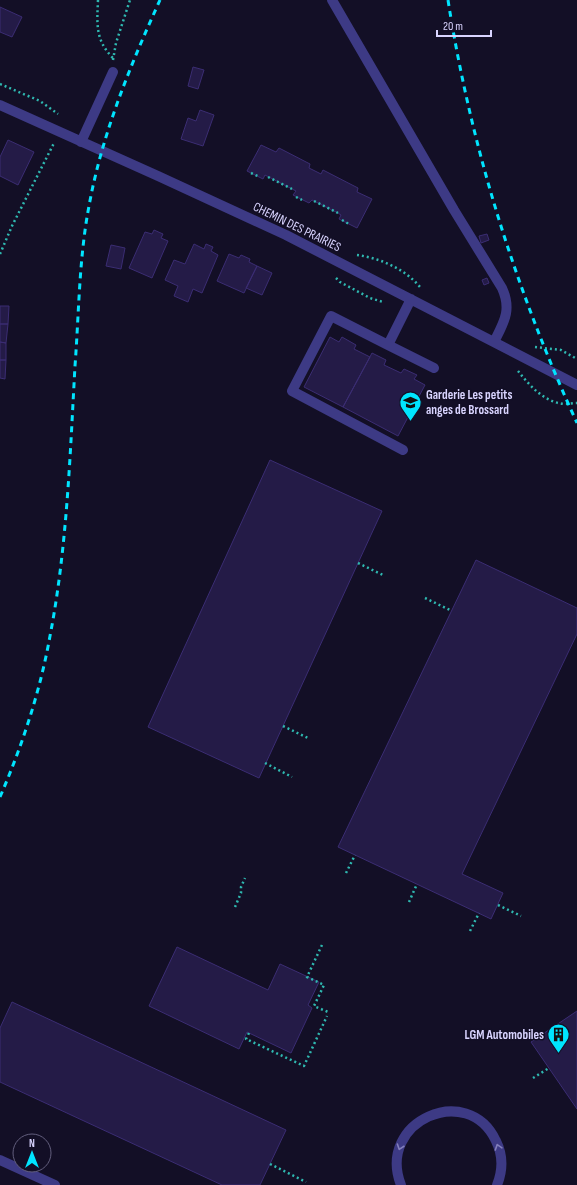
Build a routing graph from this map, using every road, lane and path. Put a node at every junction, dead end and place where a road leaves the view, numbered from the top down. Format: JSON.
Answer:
{"nodes":[{"id":1,"x":98,"y":0,"type":"edge"},
{"id":2,"x":130,"y":0,"type":"edge"},
{"id":3,"x":332,"y":0,"type":"edge"},
{"id":4,"x":113,"y":72,"type":"dead end"},
{"id":5,"x":0,"y":84,"type":"edge"},
{"id":6,"x":0,"y":105,"type":"edge"},
{"id":7,"x":60,"y":116,"type":"dead end"},
{"id":8,"x":81,"y":142,"type":"junction"},
{"id":9,"x":55,"y":143,"type":"dead end"},
{"id":10,"x":251,"y":173,"type":"dead end"},
{"id":11,"x":268,"y":176,"type":"dead end"},
{"id":12,"x":260,"y":177,"type":"dead end"},
{"id":13,"x":292,"y":189,"type":"dead end"},
{"id":14,"x":296,"y":196,"type":"dead end"},
{"id":15,"x":302,"y":200,"type":"dead end"},
{"id":16,"x":314,"y":201,"type":"dead end"},
{"id":17,"x":338,"y":213,"type":"dead end"},
{"id":18,"x":342,"y":220,"type":"dead end"},
{"id":19,"x":349,"y":224,"type":"dead end"},
{"id":20,"x":0,"y":254,"type":"edge"},
{"id":21,"x":411,"y":299,"type":"junction"},
{"id":22,"x":494,"y":342,"type":"junction"},
{"id":23,"x":388,"y":344,"type":"junction"},
{"id":24,"x":529,"y":345,"type":"dead end"},
{"id":25,"x":577,"y":360,"type":"edge"},
{"id":26,"x":513,"y":367,"type":"dead end"},
{"id":27,"x":434,"y":368,"type":"dead end"},
{"id":28,"x":577,"y":385,"type":"edge"},
{"id":29,"x":577,"y":403,"type":"edge"},
{"id":30,"x":403,"y":450,"type":"dead end"},
{"id":31,"x":358,"y":563,"type":"dead end"},
{"id":32,"x":385,"y":576,"type":"dead end"},
{"id":33,"x":425,"y":598,"type":"dead end"},
{"id":34,"x":452,"y":611,"type":"dead end"},
{"id":35,"x":283,"y":726,"type":"dead end"},
{"id":36,"x":310,"y":739,"type":"dead end"},
{"id":37,"x":266,"y":763,"type":"dead end"},
{"id":38,"x":292,"y":777,"type":"dead end"},
{"id":39,"x":355,"y":854,"type":"dead end"},
{"id":40,"x":346,"y":873,"type":"dead end"},
{"id":41,"x":245,"y":878,"type":"dead end"},
{"id":42,"x":417,"y":884,"type":"dead end"},
{"id":43,"x":409,"y":902,"type":"dead end"},
{"id":44,"x":498,"y":905,"type":"dead end"},
{"id":45,"x":235,"y":907,"type":"dead end"},
{"id":46,"x":479,"y":913,"type":"dead end"},
{"id":47,"x":521,"y":916,"type":"dead end"},
{"id":48,"x":470,"y":931,"type":"dead end"},
{"id":49,"x":322,"y":945,"type":"dead end"},
{"id":50,"x":328,"y":1012,"type":"dead end"},
{"id":51,"x":327,"y":1016,"type":"dead end"},
{"id":52,"x":249,"y":1033,"type":"dead end"},
{"id":53,"x":549,"y":1068,"type":"dead end"},
{"id":54,"x":533,"y":1078,"type":"dead end"},
{"id":55,"x":0,"y":1160,"type":"edge"},
{"id":56,"x":270,"y":1164,"type":"dead end"},
{"id":57,"x":306,"y":1182,"type":"dead end"},
{"id":58,"x":398,"y":1183,"type":"edge"},
{"id":59,"x":55,"y":1185,"type":"edge"},
{"id":60,"x":497,"y":1185,"type":"edge"}],
"edges":[{"from":1,"to":2,"type":"path"},
{"from":3,"to":22,"type":"street"},
{"from":4,"to":8,"type":"street"},
{"from":5,"to":7,"type":"path"},
{"from":6,"to":8,"type":"street","name":"CHEMIN DES PRAIRIES"},
{"from":8,"to":21,"type":"street","name":"CHEMIN DES PRAIRIES"},
{"from":9,"to":20,"type":"path"},
{"from":10,"to":12,"type":"path"},
{"from":11,"to":13,"type":"path"},
{"from":14,"to":15,"type":"path"},
{"from":16,"to":17,"type":"path"},
{"from":18,"to":19,"type":"path"},
{"from":21,"to":22,"type":"street","name":"CHEMIN DES PRAIRIES"},
{"from":21,"to":23,"type":"street"},
{"from":22,"to":28,"type":"street","name":"CHEMIN DES PRAIRIES"},
{"from":23,"to":27,"type":"street"},
{"from":23,"to":30,"type":"street"},
{"from":24,"to":25,"type":"path"},
{"from":26,"to":29,"type":"path"},
{"from":31,"to":32,"type":"path"},
{"from":33,"to":34,"type":"path"},
{"from":35,"to":36,"type":"path"},
{"from":37,"to":38,"type":"path"},
{"from":39,"to":40,"type":"path"},
{"from":41,"to":45,"type":"path"},
{"from":42,"to":43,"type":"path"},
{"from":44,"to":47,"type":"path"},
{"from":46,"to":48,"type":"path"},
{"from":49,"to":50,"type":"path"},
{"from":51,"to":52,"type":"path"},
{"from":53,"to":54,"type":"path"},
{"from":55,"to":59,"type":"street"},
{"from":56,"to":57,"type":"path"},
{"from":60,"to":58,"type":"street","one_way":true}]}
